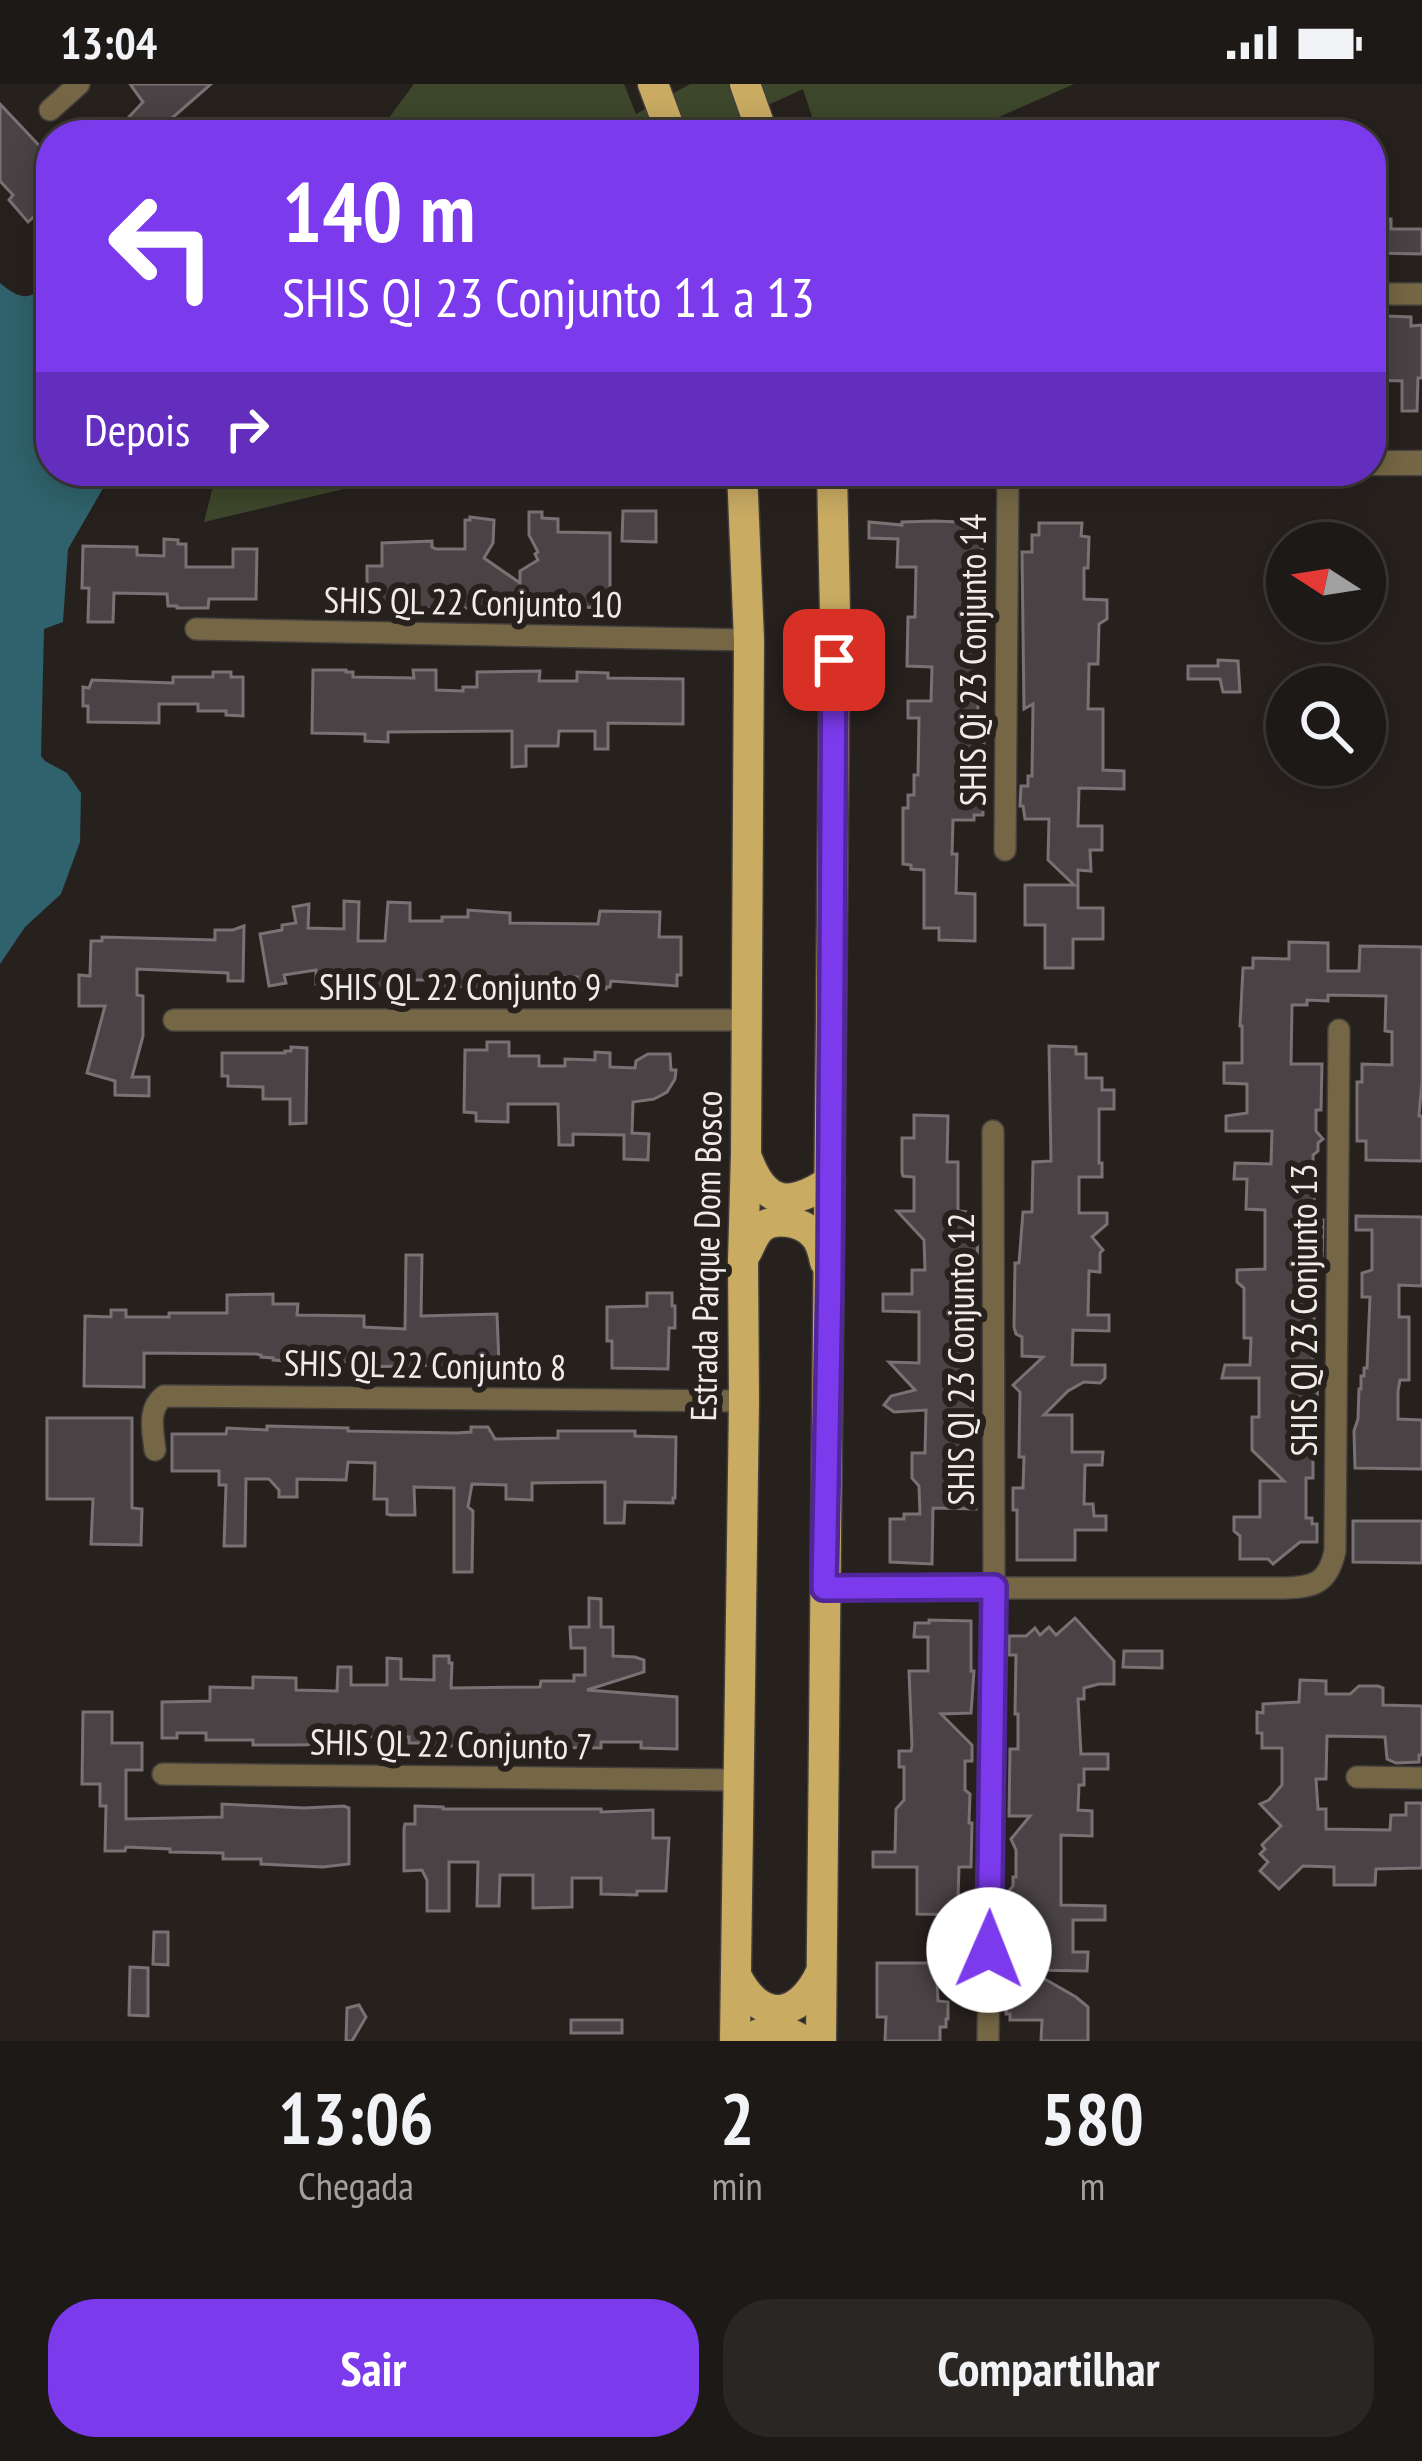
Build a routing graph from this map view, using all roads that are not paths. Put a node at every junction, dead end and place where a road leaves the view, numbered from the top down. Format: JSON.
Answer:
{"nodes":[{"id":1,"x":80,"y":84,"type":"edge"},
{"id":2,"x":653,"y":84,"type":"edge"},
{"id":3,"x":745,"y":84,"type":"edge"},
{"id":4,"x":50,"y":110,"type":"dead end"},
{"id":5,"x":666,"y":120,"type":"edge"},
{"id":6,"x":758,"y":120,"type":"edge"},
{"id":7,"x":1386,"y":294,"type":"edge"},
{"id":8,"x":1422,"y":294,"type":"edge"},
{"id":9,"x":1386,"y":463,"type":"edge"},
{"id":10,"x":1422,"y":463,"type":"edge"},
{"id":11,"x":743,"y":486,"type":"edge"},
{"id":12,"x":832,"y":486,"type":"edge"},
{"id":13,"x":1008,"y":486,"type":"edge"},
{"id":14,"x":196,"y":628,"type":"dead end"},
{"id":15,"x":749,"y":640,"type":"junction"},
{"id":16,"x":1005,"y":850,"type":"dead end"},
{"id":17,"x":174,"y":1020,"type":"dead end"},
{"id":18,"x":747,"y":1021,"type":"junction"},
{"id":19,"x":1339,"y":1030,"type":"dead end"},
{"id":20,"x":993,"y":1131,"type":"dead end"},
{"id":21,"x":746,"y":1154,"type":"junction"},
{"id":22,"x":830,"y":1181,"type":"junction"},
{"id":23,"x":743,"y":1261,"type":"junction"},
{"id":24,"x":830,"y":1280,"type":"junction"},
{"id":25,"x":744,"y":1401,"type":"junction"},
{"id":26,"x":155,"y":1450,"type":"dead end"},
{"id":27,"x":994,"y":1587,"type":"junction"},
{"id":28,"x":824,"y":1588,"type":"junction"},
{"id":29,"x":163,"y":1774,"type":"dead end"},
{"id":30,"x":1358,"y":1777,"type":"dead end"},
{"id":31,"x":1422,"y":1778,"type":"edge"},
{"id":32,"x":739,"y":1780,"type":"junction"},
{"id":33,"x":823,"y":1969,"type":"junction"},
{"id":34,"x":736,"y":1975,"type":"junction"},
{"id":35,"x":735,"y":2041,"type":"edge"},
{"id":36,"x":748,"y":2041,"type":"edge"},
{"id":37,"x":804,"y":2041,"type":"edge"},
{"id":38,"x":821,"y":2041,"type":"edge"},
{"id":39,"x":988,"y":2041,"type":"edge"}],
"edges":[{"from":1,"to":4,"type":"street"},
{"from":2,"to":5,"type":"main road"},
{"from":3,"to":6,"type":"main road"},
{"from":7,"to":8,"type":"street"},
{"from":9,"to":10,"type":"street"},
{"from":11,"to":15,"type":"main road","name":"Estrada Parque Dom Bosco"},
{"from":12,"to":22,"type":"main road"},
{"from":13,"to":16,"type":"street","name":"SHIS Qi 23 Conjunto 14"},
{"from":14,"to":15,"type":"street","name":"SHIS QL 22 Conjunto 10"},
{"from":15,"to":18,"type":"main road","name":"Estrada Parque Dom Bosco"},
{"from":17,"to":18,"type":"street","name":"SHIS QL 22 Conjunto 9"},
{"from":18,"to":21,"type":"main road","name":"Estrada Parque Dom Bosco"},
{"from":19,"to":27,"type":"street","name":"SHIS QI 23 Conjunto 13"},
{"from":20,"to":27,"type":"street","name":"SHIS QI 23 Conjunto 12"},
{"from":21,"to":22,"type":"main road"},
{"from":21,"to":23,"type":"main road","name":"Estrada Parque Dom Bosco"},
{"from":22,"to":24,"type":"main road"},
{"from":23,"to":24,"type":"main road"},
{"from":23,"to":25,"type":"main road","name":"Estrada Parque Dom Bosco"},
{"from":24,"to":28,"type":"main road"},
{"from":25,"to":26,"type":"street","name":"SHIS QL 22 Conjunto 8"},
{"from":25,"to":32,"type":"main road","name":"Estrada Parque Dom Bosco"},
{"from":27,"to":28,"type":"street"},
{"from":27,"to":39,"type":"street","name":"SHIS QI 23 Conjunto 12"},
{"from":28,"to":33,"type":"main road"},
{"from":29,"to":32,"type":"street","name":"SHIS QL 22 Conjunto 7"},
{"from":30,"to":31,"type":"street"},
{"from":32,"to":34,"type":"main road","name":"Estrada Parque Dom Bosco"},
{"from":33,"to":34,"type":"main road"},
{"from":33,"to":38,"type":"main road"},
{"from":34,"to":35,"type":"main road","name":"Estrada Parque Dom Bosco"},
{"from":36,"to":37,"type":"main road"}]}
